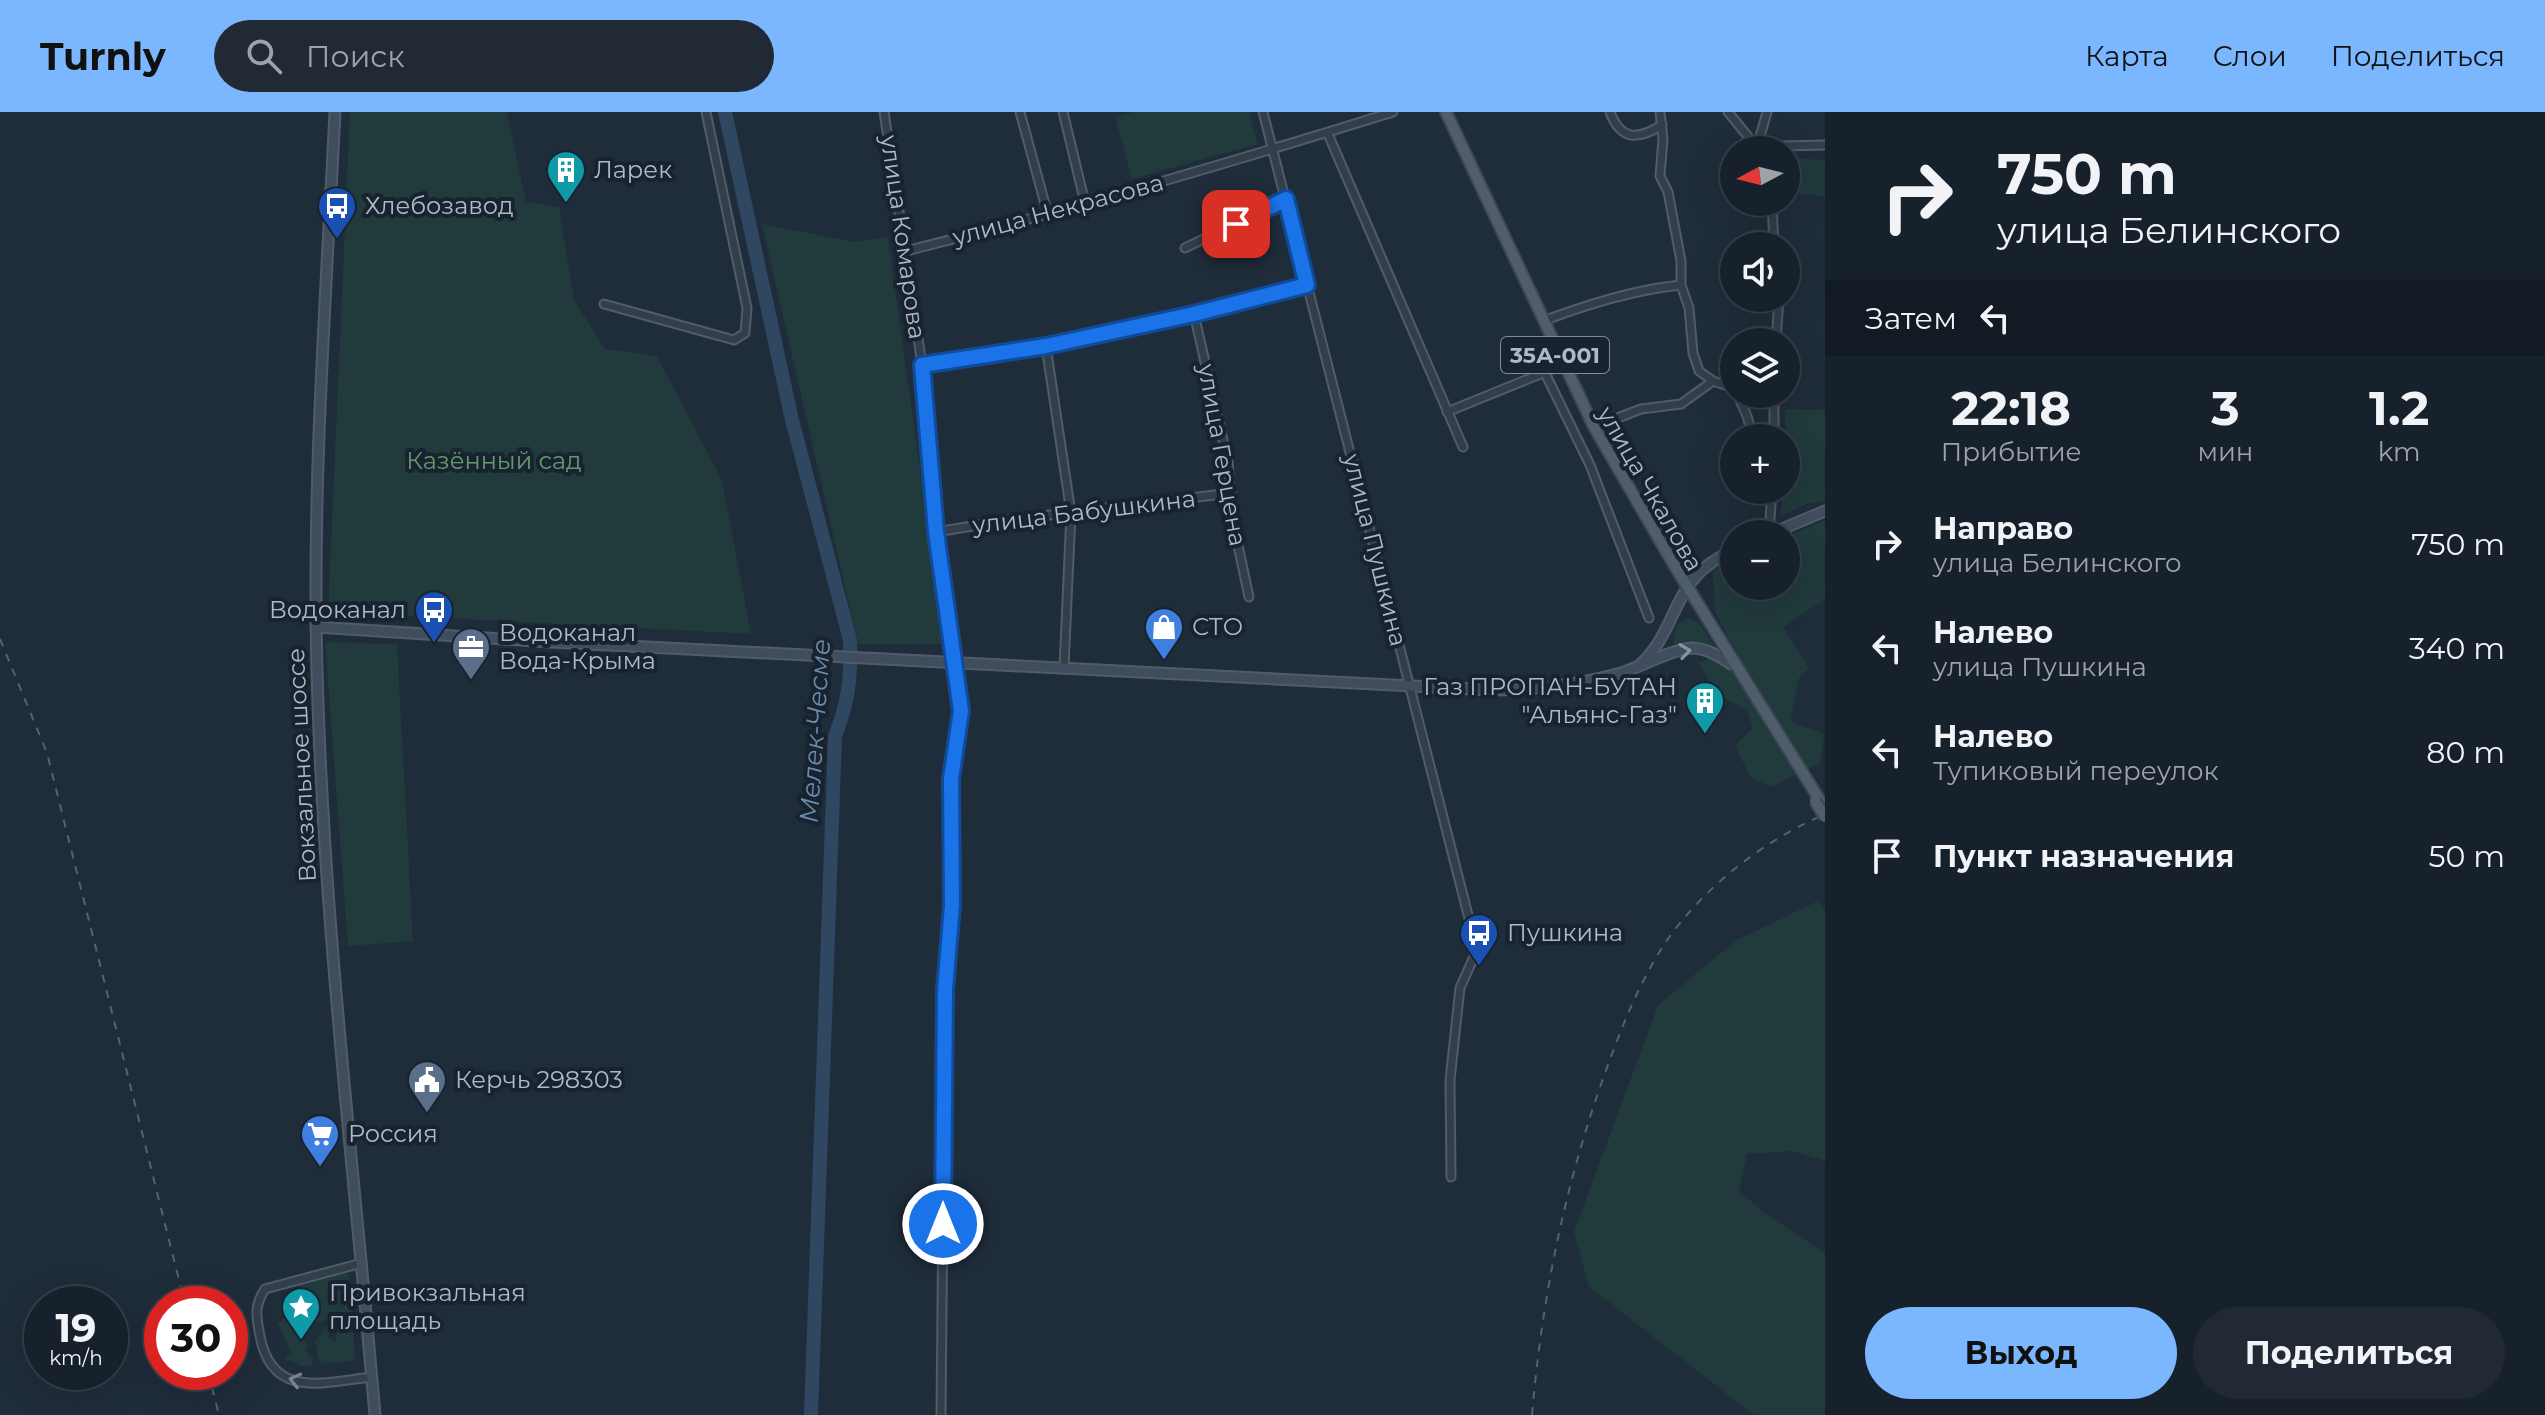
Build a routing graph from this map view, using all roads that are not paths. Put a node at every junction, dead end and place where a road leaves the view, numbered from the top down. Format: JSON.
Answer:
{"nodes":[{"id":1,"x":335,"y":112,"type":"edge"},
{"id":2,"x":706,"y":112,"type":"edge"},
{"id":3,"x":884,"y":112,"type":"edge"},
{"id":4,"x":1020,"y":112,"type":"edge"},
{"id":5,"x":1063,"y":112,"type":"edge"},
{"id":6,"x":1263,"y":112,"type":"edge"},
{"id":7,"x":1393,"y":112,"type":"edge"},
{"id":8,"x":1444,"y":112,"type":"edge"},
{"id":9,"x":1610,"y":112,"type":"edge"},
{"id":10,"x":1660,"y":112,"type":"edge"},
{"id":11,"x":1728,"y":112,"type":"edge"},
{"id":12,"x":1767,"y":112,"type":"edge"},
{"id":13,"x":1662,"y":125,"type":"junction"},
{"id":14,"x":1328,"y":134,"type":"junction"},
{"id":15,"x":1747,"y":136,"type":"edge"},
{"id":16,"x":1761,"y":136,"type":"edge"},
{"id":17,"x":1825,"y":145,"type":"edge"},
{"id":18,"x":1800,"y":146,"type":"edge"},
{"id":19,"x":1274,"y":150,"type":"junction"},
{"id":20,"x":1286,"y":199,"type":"junction"},
{"id":21,"x":1085,"y":203,"type":"junction"},
{"id":22,"x":1048,"y":215,"type":"junction"},
{"id":23,"x":1185,"y":248,"type":"dead end"},
{"id":24,"x":906,"y":251,"type":"junction"},
{"id":25,"x":1307,"y":285,"type":"junction"},
{"id":26,"x":1681,"y":285,"type":"junction"},
{"id":27,"x":604,"y":304,"type":"dead end"},
{"id":28,"x":1194,"y":314,"type":"junction"},
{"id":29,"x":1541,"y":322,"type":"junction"},
{"id":30,"x":1046,"y":346,"type":"junction"},
{"id":31,"x":922,"y":365,"type":"junction"},
{"id":32,"x":1562,"y":365,"type":"junction"},
{"id":33,"x":1545,"y":373,"type":"junction"},
{"id":34,"x":1713,"y":381,"type":"junction"},
{"id":35,"x":1720,"y":383,"type":"edge"},
{"id":36,"x":1447,"y":412,"type":"junction"},
{"id":37,"x":1592,"y":428,"type":"junction"},
{"id":38,"x":1463,"y":447,"type":"dead end"},
{"id":39,"x":1231,"y":493,"type":"junction"},
{"id":40,"x":1825,"y":511,"type":"edge"},
{"id":41,"x":1071,"y":513,"type":"junction"},
{"id":42,"x":1800,"y":521,"type":"edge"},
{"id":43,"x":936,"y":532,"type":"junction"},
{"id":44,"x":1720,"y":558,"type":"edge"},
{"id":45,"x":1687,"y":587,"type":"junction"},
{"id":46,"x":1249,"y":597,"type":"dead end"},
{"id":47,"x":1649,"y":618,"type":"dead end"},
{"id":48,"x":316,"y":627,"type":"junction"},
{"id":49,"x":953,"y":662,"type":"junction"},
{"id":50,"x":1733,"y":662,"type":"junction"},
{"id":51,"x":1064,"y":667,"type":"junction"},
{"id":52,"x":1638,"y":667,"type":"junction"},
{"id":53,"x":1410,"y":688,"type":"junction"},
{"id":54,"x":1820,"y":803,"type":"edge"},
{"id":55,"x":1825,"y":817,"type":"edge"},
{"id":56,"x":1451,"y":1177,"type":"dead end"},
{"id":57,"x":362,"y":1263,"type":"junction"},
{"id":58,"x":372,"y":1377,"type":"junction"},
{"id":59,"x":375,"y":1415,"type":"edge"},
{"id":60,"x":941,"y":1415,"type":"edge"}],
"edges":[{"from":1,"to":48,"type":"main road","name":"Вокзальное шоссе"},
{"from":2,"to":27,"type":"street"},
{"from":3,"to":24,"type":"street","name":"улица Комарова"},
{"from":4,"to":22,"type":"street"},
{"from":5,"to":21,"type":"street"},
{"from":6,"to":19,"type":"street","name":"улица Пушкина"},
{"from":7,"to":14,"type":"street","name":"улица Некрасова"},
{"from":8,"to":29,"type":"main road","name":"улица Чкалова","number":"35А-001"},
{"from":9,"to":13,"type":"street"},
{"from":10,"to":13,"type":"street"},
{"from":11,"to":15,"type":"street"},
{"from":12,"to":16,"type":"street"},
{"from":13,"to":26,"type":"street"},
{"from":14,"to":19,"type":"street","name":"улица Некрасова"},
{"from":14,"to":36,"type":"street"},
{"from":17,"to":18,"type":"street"},
{"from":19,"to":20,"type":"street","name":"улица Пушкина"},
{"from":19,"to":21,"type":"street","name":"улица Некрасова"},
{"from":20,"to":23,"type":"street"},
{"from":20,"to":25,"type":"street","name":"улица Пушкина"},
{"from":21,"to":22,"type":"street","name":"улица Некрасова"},
{"from":22,"to":24,"type":"street","name":"улица Некрасова"},
{"from":24,"to":31,"type":"street","name":"улица Комарова"},
{"from":25,"to":28,"type":"street"},
{"from":25,"to":53,"type":"street","name":"улица Пушкина"},
{"from":26,"to":29,"type":"street"},
{"from":26,"to":34,"type":"street"},
{"from":28,"to":30,"type":"street"},
{"from":28,"to":39,"type":"street","name":"улица Герцена"},
{"from":29,"to":32,"type":"main road","name":"улица Чкалова","number":"35А-001"},
{"from":30,"to":31,"type":"street"},
{"from":30,"to":41,"type":"street"},
{"from":31,"to":43,"type":"street","name":"улица Комарова"},
{"from":32,"to":33,"type":"street"},
{"from":32,"to":37,"type":"main road","name":"улица Чкалова","number":"35А-001"},
{"from":33,"to":36,"type":"street"},
{"from":33,"to":47,"type":"street"},
{"from":34,"to":35,"type":"street"},
{"from":34,"to":37,"type":"street"},
{"from":36,"to":38,"type":"street"},
{"from":37,"to":45,"type":"main road","name":"улица Чкалова","number":"35А-001"},
{"from":39,"to":41,"type":"street","name":"улица Бабушкина"},
{"from":39,"to":46,"type":"street","name":"улица Герцена"},
{"from":40,"to":42,"type":"main road"},
{"from":41,"to":43,"type":"street","name":"улица Бабушкина"},
{"from":41,"to":51,"type":"street"},
{"from":43,"to":49,"type":"street","name":"улица Комарова"},
{"from":44,"to":45,"type":"main road"},
{"from":45,"to":50,"type":"main road","name":"улица Чкалова","number":"35А-001"},
{"from":45,"to":52,"type":"main road"},
{"from":48,"to":49,"type":"main road"},
{"from":48,"to":57,"type":"main road","name":"Вокзальное шоссе"},
{"from":49,"to":51,"type":"main road"},
{"from":49,"to":60,"type":"street","name":"улица Комарова"},
{"from":52,"to":50,"type":"main road","one_way":true},
{"from":50,"to":54,"type":"main road","number":"35А-001"},
{"from":51,"to":53,"type":"main road"},
{"from":52,"to":53,"type":"main road"},
{"from":53,"to":56,"type":"street","name":"улица Пушкина"},
{"from":54,"to":55,"type":"main road","number":"35А-001","bridge":true},
{"from":57,"to":58,"type":"main road","name":"Вокзальное шоссе"},
{"from":58,"to":57,"type":"street","one_way":true},
{"from":58,"to":59,"type":"main road","name":"Вокзальное шоссе"}]}
